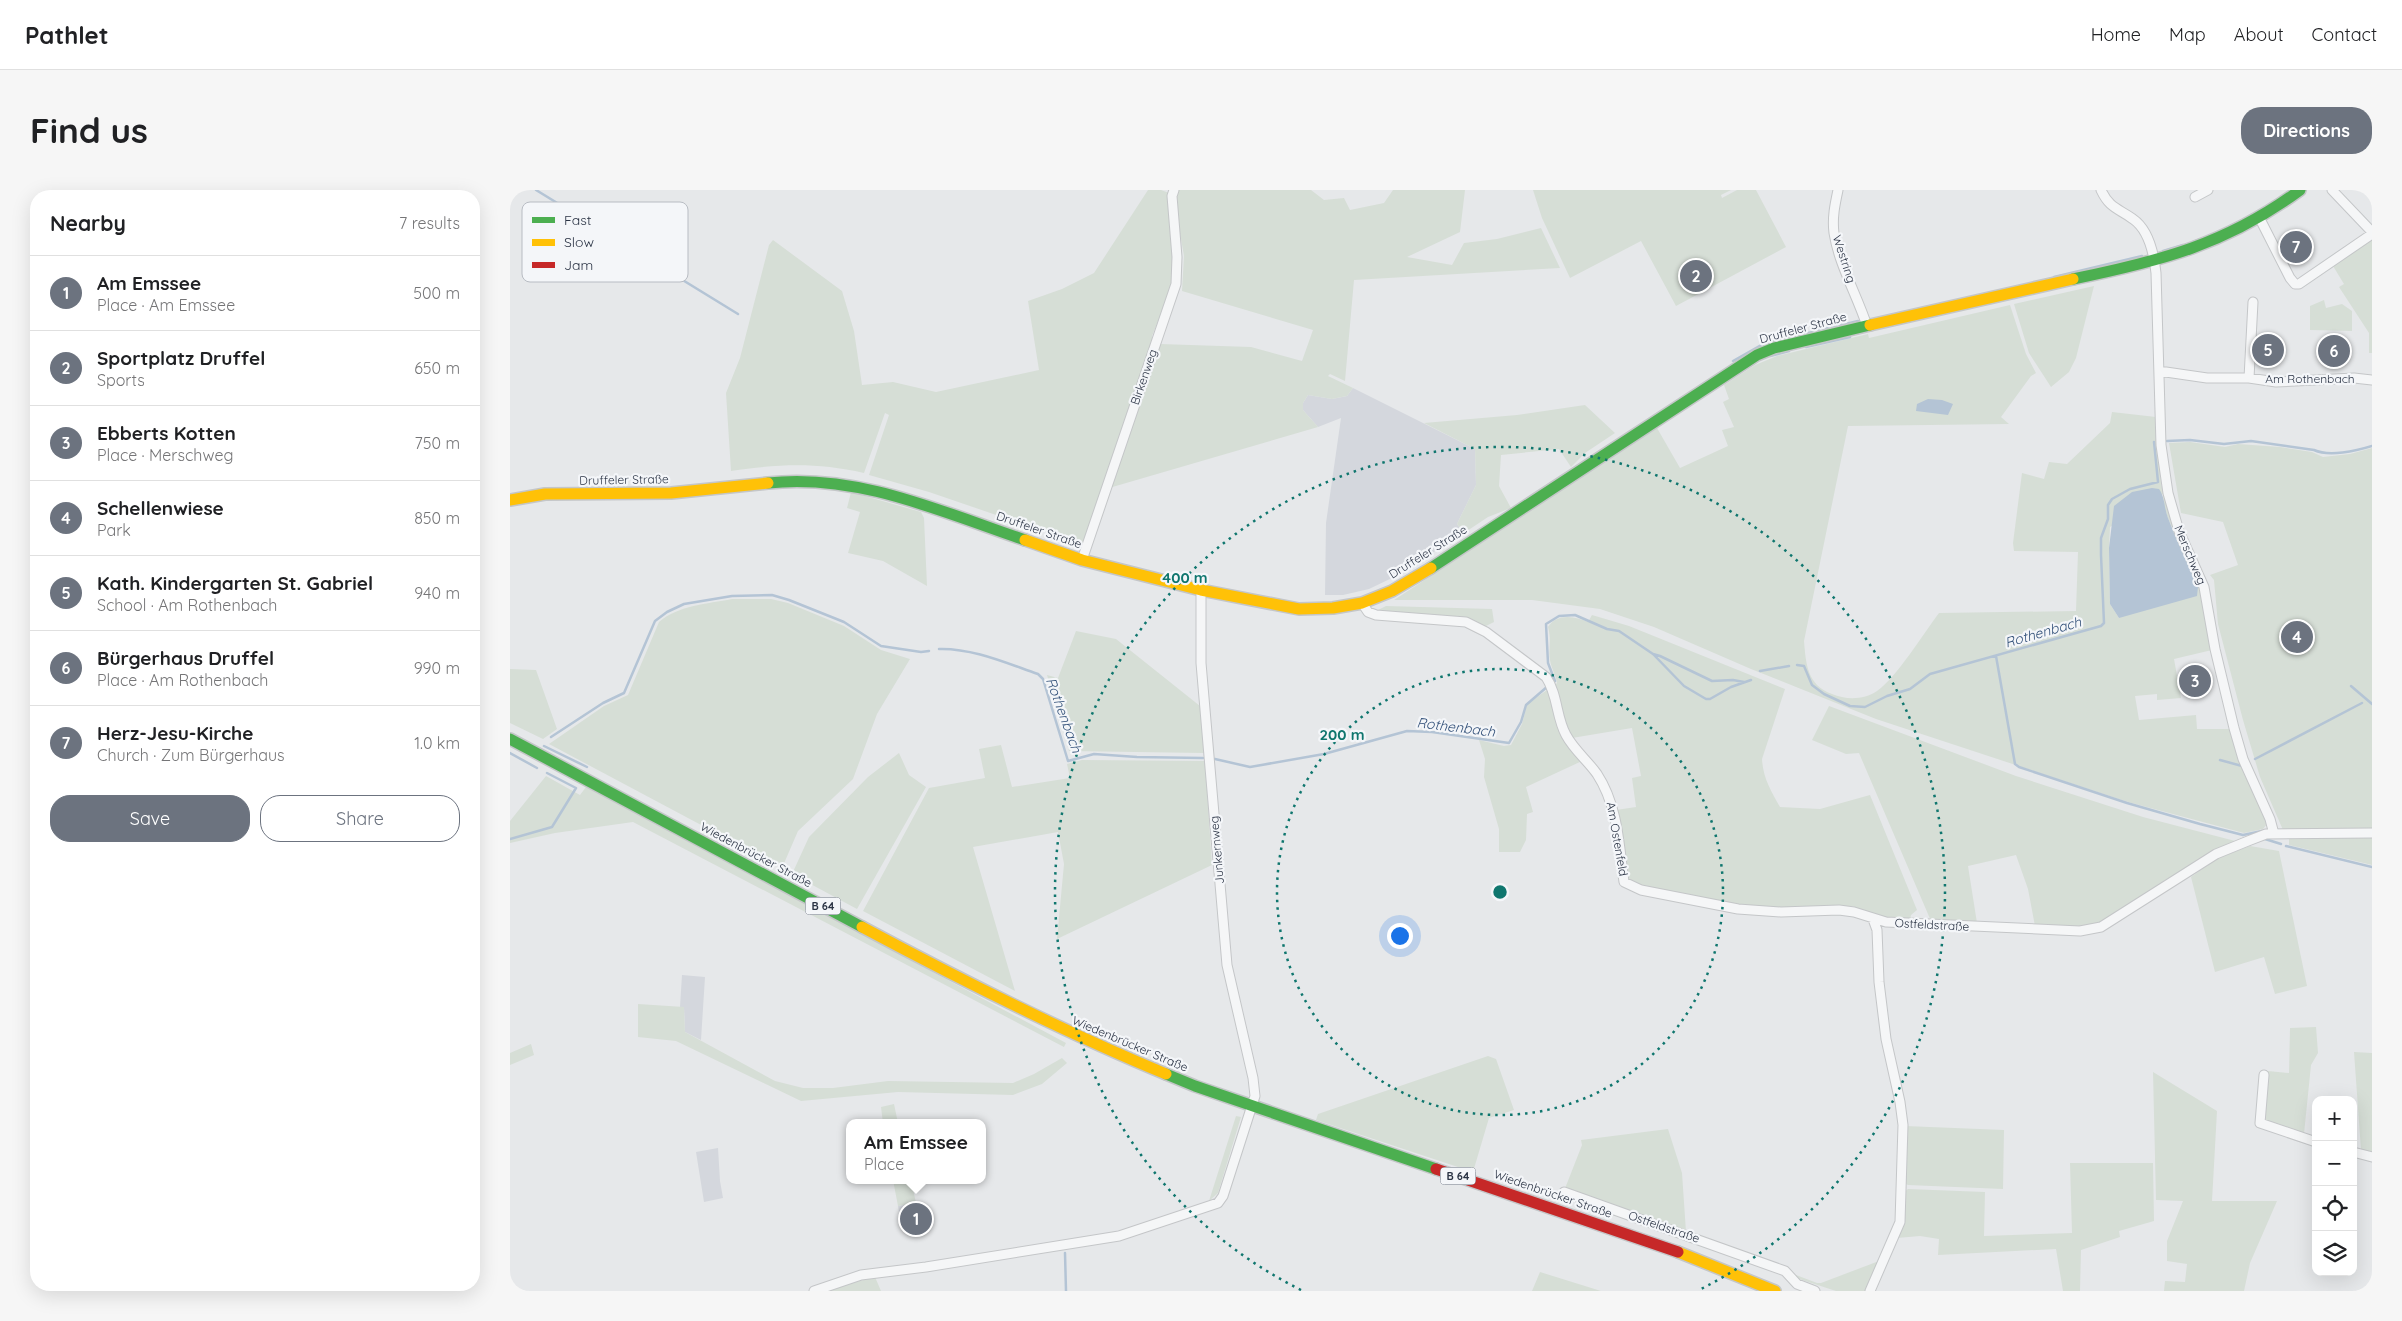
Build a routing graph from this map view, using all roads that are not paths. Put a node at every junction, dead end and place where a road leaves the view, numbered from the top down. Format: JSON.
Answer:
{"nodes":[{"id":1,"x":1174,"y":190,"type":"edge"},
{"id":2,"x":1838,"y":190,"type":"edge"},
{"id":3,"x":2101,"y":190,"type":"edge"},
{"id":4,"x":2208,"y":190,"type":"edge"},
{"id":5,"x":2300,"y":190,"type":"edge"},
{"id":6,"x":2332,"y":190,"type":"edge"},
{"id":7,"x":2195,"y":197,"type":"dead end"},
{"id":8,"x":2260,"y":219,"type":"junction"},
{"id":9,"x":2372,"y":233,"type":"edge"},
{"id":10,"x":2154,"y":259,"type":"junction"},
{"id":11,"x":2253,"y":302,"type":"dead end"},
{"id":12,"x":1867,"y":326,"type":"junction"},
{"id":13,"x":2158,"y":371,"type":"junction"},
{"id":14,"x":2249,"y":378,"type":"junction"},
{"id":15,"x":2372,"y":380,"type":"edge"},
{"id":16,"x":510,"y":500,"type":"edge"},
{"id":17,"x":1082,"y":560,"type":"junction"},
{"id":18,"x":1201,"y":590,"type":"junction"},
{"id":19,"x":1362,"y":603,"type":"junction"},
{"id":20,"x":510,"y":739,"type":"edge"},
{"id":21,"x":2372,"y":833,"type":"edge"},
{"id":22,"x":2274,"y":834,"type":"junction"},
{"id":23,"x":1873,"y":919,"type":"junction"},
{"id":24,"x":1886,"y":922,"type":"junction"},
{"id":25,"x":1877,"y":930,"type":"junction"},
{"id":26,"x":2264,"y":1075,"type":"dead end"},
{"id":27,"x":1252,"y":1106,"type":"junction"},
{"id":28,"x":2313,"y":1141,"type":"edge"},
{"id":29,"x":2357,"y":1153,"type":"edge"},
{"id":30,"x":2372,"y":1156,"type":"edge"},
{"id":31,"x":1564,"y":1192,"type":"dead end"},
{"id":32,"x":814,"y":1291,"type":"edge"},
{"id":33,"x":1775,"y":1291,"type":"edge"},
{"id":34,"x":1815,"y":1291,"type":"edge"},
{"id":35,"x":1870,"y":1291,"type":"edge"}],
"edges":[{"from":1,"to":17,"type":"street","name":"Birkenweg"},
{"from":2,"to":12,"type":"street","name":"Westring"},
{"from":3,"to":10,"type":"street","name":"Merschweg"},
{"from":4,"to":7,"type":"street"},
{"from":5,"to":8,"type":"street","name":"Druffeler Straße"},
{"from":6,"to":9,"type":"street"},
{"from":8,"to":9,"type":"street"},
{"from":8,"to":10,"type":"street","name":"Druffeler Straße"},
{"from":10,"to":12,"type":"street","name":"Druffeler Straße"},
{"from":10,"to":13,"type":"street","name":"Merschweg"},
{"from":11,"to":14,"type":"street","name":"Am Rothenbach"},
{"from":12,"to":19,"type":"street","name":"Druffeler Straße"},
{"from":13,"to":14,"type":"street","name":"Am Rothenbach"},
{"from":13,"to":22,"type":"street","name":"Merschweg"},
{"from":14,"to":15,"type":"street","name":"Am Rothenbach"},
{"from":16,"to":17,"type":"street","name":"Druffeler Straße"},
{"from":17,"to":18,"type":"street","name":"Druffeler Straße"},
{"from":18,"to":19,"type":"street","name":"Druffeler Straße"},
{"from":18,"to":27,"type":"street","name":"Junkernweg"},
{"from":19,"to":23,"type":"street","name":"Am Ostenfeld"},
{"from":20,"to":27,"type":"street","name":"Wiedenbrücker Straße","number":"B 64"},
{"from":21,"to":22,"type":"street"},
{"from":22,"to":24,"type":"street","name":"Ostfeldstraße"},
{"from":23,"to":24,"type":"street","name":"Am Ostenfeld"},
{"from":23,"to":25,"type":"street"},
{"from":24,"to":25,"type":"street","name":"Ostfeldstraße"},
{"from":25,"to":35,"type":"street","name":"Ostfeldstraße"},
{"from":26,"to":28,"type":"street"},
{"from":27,"to":32,"type":"street","name":"Junkernweg"},
{"from":27,"to":33,"type":"street","name":"Wiedenbrücker Straße","number":"B 64"},
{"from":29,"to":30,"type":"street"},
{"from":31,"to":34,"type":"street","name":"Ostfeldstraße"}]}
